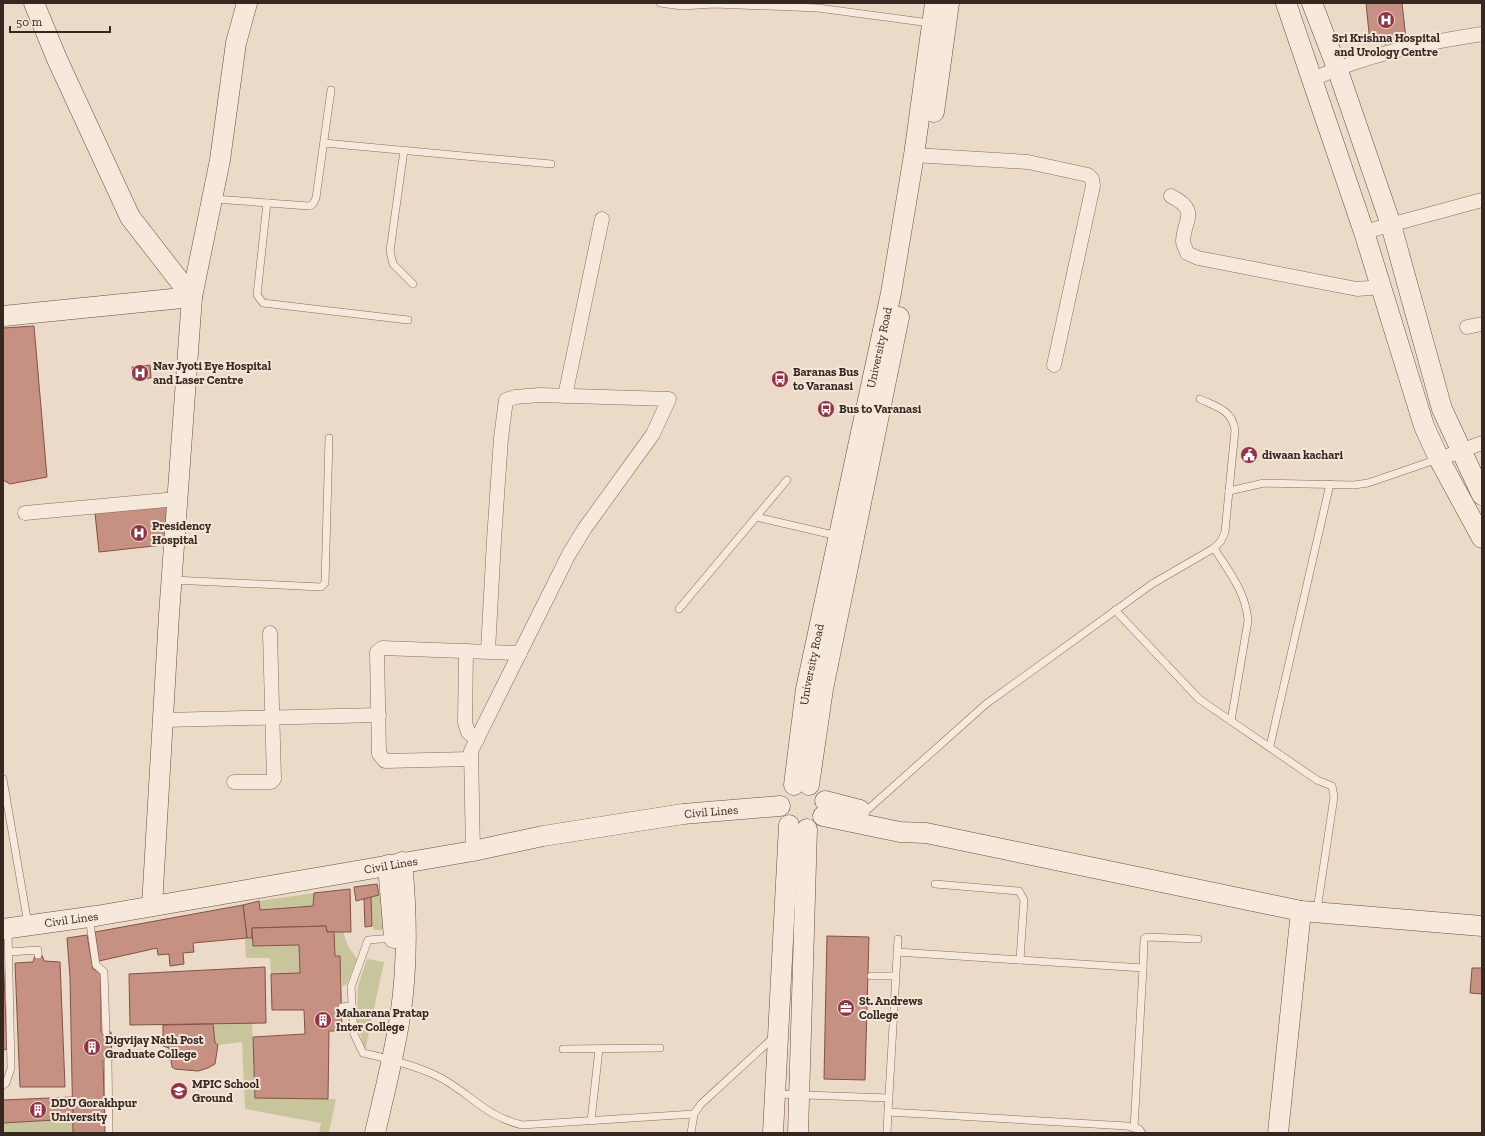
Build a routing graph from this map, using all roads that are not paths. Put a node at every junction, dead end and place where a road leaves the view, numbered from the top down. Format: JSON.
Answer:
{"nodes":[{"id":1,"x":34,"y":3,"type":"edge"},
{"id":2,"x":247,"y":3,"type":"edge"},
{"id":3,"x":660,"y":3,"type":"edge"},
{"id":4,"x":714,"y":3,"type":"edge"},
{"id":5,"x":935,"y":3,"type":"edge"},
{"id":6,"x":950,"y":3,"type":"edge"},
{"id":7,"x":1286,"y":3,"type":"edge"},
{"id":8,"x":1312,"y":3,"type":"edge"},
{"id":9,"x":939,"y":24,"type":"junction"},
{"id":10,"x":1482,"y":34,"type":"edge"},
{"id":11,"x":1337,"y":68,"type":"junction"},
{"id":12,"x":1313,"y":78,"type":"junction"},
{"id":13,"x":331,"y":90,"type":"dead end"},
{"id":14,"x":324,"y":143,"type":"junction"},
{"id":15,"x":404,"y":150,"type":"junction"},
{"id":16,"x":921,"y":156,"type":"junction"},
{"id":17,"x":551,"y":164,"type":"dead end"},
{"id":18,"x":1171,"y":196,"type":"dead end"},
{"id":19,"x":212,"y":199,"type":"junction"},
{"id":20,"x":1482,"y":200,"type":"edge"},
{"id":21,"x":268,"y":203,"type":"junction"},
{"id":22,"x":602,"y":219,"type":"dead end"},
{"id":23,"x":1391,"y":225,"type":"junction"},
{"id":24,"x":1364,"y":232,"type":"junction"},
{"id":25,"x":413,"y":284,"type":"dead end"},
{"id":26,"x":1382,"y":287,"type":"junction"},
{"id":27,"x":192,"y":297,"type":"junction"},
{"id":28,"x":3,"y":316,"type":"edge"},
{"id":29,"x":408,"y":320,"type":"dead end"},
{"id":30,"x":1482,"y":324,"type":"edge"},
{"id":31,"x":1467,"y":327,"type":"dead end"},
{"id":32,"x":1054,"y":365,"type":"dead end"},
{"id":33,"x":565,"y":396,"type":"junction"},
{"id":34,"x":1200,"y":399,"type":"dead end"},
{"id":35,"x":329,"y":438,"type":"dead end"},
{"id":36,"x":1482,"y":443,"type":"edge"},
{"id":37,"x":1461,"y":451,"type":"junction"},
{"id":38,"x":1439,"y":459,"type":"junction"},
{"id":39,"x":787,"y":480,"type":"dead end"},
{"id":40,"x":1330,"y":484,"type":"junction"},
{"id":41,"x":1229,"y":491,"type":"junction"},
{"id":42,"x":1482,"y":493,"type":"edge"},
{"id":43,"x":178,"y":499,"type":"junction"},
{"id":44,"x":1460,"y":499,"type":"junction"},
{"id":45,"x":26,"y":513,"type":"dead end"},
{"id":46,"x":756,"y":516,"type":"junction"},
{"id":47,"x":846,"y":538,"type":"junction"},
{"id":48,"x":1482,"y":538,"type":"edge"},
{"id":49,"x":1214,"y":548,"type":"junction"},
{"id":50,"x":171,"y":580,"type":"junction"},
{"id":51,"x":679,"y":609,"type":"dead end"},
{"id":52,"x":1115,"y":610,"type":"junction"},
{"id":53,"x":270,"y":633,"type":"dead end"},
{"id":54,"x":466,"y":651,"type":"junction"},
{"id":55,"x":488,"y":651,"type":"junction"},
{"id":56,"x":520,"y":653,"type":"junction"},
{"id":57,"x":379,"y":715,"type":"junction"},
{"id":58,"x":272,"y":718,"type":"junction"},
{"id":59,"x":162,"y":720,"type":"junction"},
{"id":60,"x":1231,"y":721,"type":"junction"},
{"id":61,"x":477,"y":740,"type":"junction"},
{"id":62,"x":1270,"y":746,"type":"junction"},
{"id":63,"x":470,"y":760,"type":"junction"},
{"id":64,"x":3,"y":780,"type":"edge"},
{"id":65,"x":234,"y":782,"type":"dead end"},
{"id":66,"x":802,"y":785,"type":"junction"},
{"id":67,"x":780,"y":806,"type":"junction"},
{"id":68,"x":824,"y":808,"type":"junction"},
{"id":69,"x":866,"y":811,"type":"junction"},
{"id":70,"x":798,"y":827,"type":"junction"},
{"id":71,"x":926,"y":833,"type":"junction"},
{"id":72,"x":473,"y":851,"type":"junction"},
{"id":73,"x":395,"y":863,"type":"junction"},
{"id":74,"x":935,"y":884,"type":"dead end"},
{"id":75,"x":152,"y":906,"type":"junction"},
{"id":76,"x":1309,"y":912,"type":"junction"},
{"id":77,"x":89,"y":917,"type":"junction"},
{"id":78,"x":28,"y":926,"type":"junction"},
{"id":79,"x":1482,"y":926,"type":"edge"},
{"id":80,"x":6,"y":928,"type":"edge"},
{"id":81,"x":399,"y":938,"type":"junction"},
{"id":82,"x":898,"y":939,"type":"dead end"},
{"id":83,"x":1198,"y":939,"type":"dead end"},
{"id":84,"x":9,"y":952,"type":"junction"},
{"id":85,"x":898,"y":952,"type":"junction"},
{"id":86,"x":38,"y":955,"type":"dead end"},
{"id":87,"x":1020,"y":960,"type":"junction"},
{"id":88,"x":1143,"y":968,"type":"junction"},
{"id":89,"x":872,"y":976,"type":"dead end"},
{"id":90,"x":895,"y":976,"type":"junction"},
{"id":91,"x":352,"y":1006,"type":"junction"},
{"id":92,"x":342,"y":1007,"type":"dead end"},
{"id":93,"x":106,"y":1032,"type":"dead end"},
{"id":94,"x":779,"y":1033,"type":"junction"},
{"id":95,"x":599,"y":1048,"type":"junction"},
{"id":96,"x":660,"y":1048,"type":"dead end"},
{"id":97,"x":564,"y":1049,"type":"dead end"},
{"id":98,"x":386,"y":1058,"type":"junction"},
{"id":99,"x":108,"y":1061,"type":"dead end"},
{"id":100,"x":3,"y":1085,"type":"edge"},
{"id":101,"x":775,"y":1094,"type":"junction"},
{"id":102,"x":798,"y":1095,"type":"junction"},
{"id":103,"x":889,"y":1098,"type":"junction"},
{"id":104,"x":888,"y":1112,"type":"junction"},
{"id":105,"x":694,"y":1114,"type":"junction"},
{"id":106,"x":591,"y":1121,"type":"junction"},
{"id":107,"x":548,"y":1124,"type":"junction"},
{"id":108,"x":1134,"y":1128,"type":"junction"},
{"id":109,"x":108,"y":1133,"type":"edge"},
{"id":110,"x":363,"y":1133,"type":"edge"},
{"id":111,"x":375,"y":1133,"type":"edge"},
{"id":112,"x":548,"y":1133,"type":"edge"},
{"id":113,"x":691,"y":1133,"type":"edge"},
{"id":114,"x":772,"y":1133,"type":"edge"},
{"id":115,"x":798,"y":1133,"type":"edge"},
{"id":116,"x":887,"y":1133,"type":"edge"},
{"id":117,"x":1142,"y":1133,"type":"edge"},
{"id":118,"x":1278,"y":1133,"type":"edge"}],
"edges":[{"from":1,"to":27,"type":"main road"},
{"from":2,"to":19,"type":"main road"},
{"from":3,"to":4,"type":"lane"},
{"from":4,"to":9,"type":"lane"},
{"from":5,"to":9,"type":"main road","name":"University Road"},
{"from":6,"to":9,"type":"main road","name":"University Road"},
{"from":7,"to":12,"type":"main road"},
{"from":8,"to":11,"type":"main road"},
{"from":9,"to":16,"type":"main road","name":"University Road"},
{"from":10,"to":11,"type":"street"},
{"from":11,"to":12,"type":"street"},
{"from":11,"to":23,"type":"main road"},
{"from":12,"to":24,"type":"main road"},
{"from":13,"to":14,"type":"lane"},
{"from":14,"to":15,"type":"lane"},
{"from":14,"to":21,"type":"lane"},
{"from":15,"to":17,"type":"lane"},
{"from":15,"to":25,"type":"lane"},
{"from":16,"to":32,"type":"street"},
{"from":16,"to":47,"type":"main road","name":"University Road"},
{"from":18,"to":26,"type":"street"},
{"from":19,"to":21,"type":"lane"},
{"from":19,"to":27,"type":"main road"},
{"from":20,"to":23,"type":"street"},
{"from":21,"to":29,"type":"lane"},
{"from":22,"to":33,"type":"street"},
{"from":23,"to":24,"type":"street"},
{"from":23,"to":37,"type":"main road"},
{"from":24,"to":26,"type":"main road"},
{"from":26,"to":38,"type":"main road"},
{"from":27,"to":28,"type":"main road"},
{"from":27,"to":43,"type":"main road"},
{"from":30,"to":31,"type":"street"},
{"from":33,"to":55,"type":"street"},
{"from":33,"to":56,"type":"street"},
{"from":34,"to":41,"type":"lane"},
{"from":35,"to":50,"type":"lane"},
{"from":36,"to":37,"type":"street"},
{"from":37,"to":38,"type":"street"},
{"from":37,"to":42,"type":"main road"},
{"from":38,"to":40,"type":"lane"},
{"from":38,"to":44,"type":"main road"},
{"from":39,"to":46,"type":"lane"},
{"from":40,"to":41,"type":"lane"},
{"from":40,"to":62,"type":"lane"},
{"from":41,"to":49,"type":"lane"},
{"from":42,"to":44,"type":"street"},
{"from":43,"to":45,"type":"street"},
{"from":43,"to":50,"type":"main road"},
{"from":44,"to":48,"type":"main road"},
{"from":46,"to":47,"type":"lane"},
{"from":46,"to":51,"type":"lane"},
{"from":47,"to":66,"type":"main road","name":"University Road"},
{"from":49,"to":52,"type":"lane"},
{"from":49,"to":60,"type":"lane"},
{"from":50,"to":59,"type":"main road"},
{"from":52,"to":60,"type":"lane"},
{"from":52,"to":69,"type":"lane"},
{"from":53,"to":58,"type":"street"},
{"from":54,"to":55,"type":"street"},
{"from":54,"to":57,"type":"street"},
{"from":54,"to":61,"type":"street"},
{"from":55,"to":56,"type":"street"},
{"from":56,"to":61,"type":"street"},
{"from":57,"to":58,"type":"street"},
{"from":57,"to":63,"type":"street"},
{"from":58,"to":59,"type":"street"},
{"from":58,"to":65,"type":"street"},
{"from":59,"to":75,"type":"main road"},
{"from":60,"to":62,"type":"lane"},
{"from":61,"to":63,"type":"street"},
{"from":62,"to":76,"type":"lane"},
{"from":63,"to":72,"type":"street"},
{"from":64,"to":78,"type":"lane"},
{"from":66,"to":67,"type":"main road"},
{"from":66,"to":68,"type":"main road"},
{"from":67,"to":70,"type":"main road"},
{"from":67,"to":72,"type":"main road","name":"Civil Lines"},
{"from":68,"to":69,"type":"main road"},
{"from":68,"to":70,"type":"main road"},
{"from":68,"to":71,"type":"main road"},
{"from":69,"to":71,"type":"main road"},
{"from":70,"to":94,"type":"main road"},
{"from":70,"to":102,"type":"main road"},
{"from":71,"to":76,"type":"main road"},
{"from":72,"to":73,"type":"main road","name":"Civil Lines"},
{"from":73,"to":75,"type":"main road","name":"Civil Lines"},
{"from":73,"to":81,"type":"main road"},
{"from":74,"to":87,"type":"lane"},
{"from":75,"to":77,"type":"main road","name":"Civil Lines"},
{"from":76,"to":79,"type":"main road"},
{"from":76,"to":118,"type":"main road"},
{"from":77,"to":78,"type":"main road","name":"Civil Lines"},
{"from":77,"to":93,"type":"lane"},
{"from":78,"to":80,"type":"main road","name":"Civil Lines"},
{"from":80,"to":84,"type":"lane"},
{"from":81,"to":91,"type":"lane"},
{"from":81,"to":98,"type":"main road"},
{"from":82,"to":85,"type":"lane"},
{"from":83,"to":88,"type":"lane"},
{"from":84,"to":86,"type":"lane"},
{"from":84,"to":100,"type":"lane"},
{"from":85,"to":87,"type":"lane"},
{"from":85,"to":90,"type":"lane"},
{"from":87,"to":88,"type":"lane"},
{"from":88,"to":108,"type":"lane"},
{"from":89,"to":90,"type":"lane"},
{"from":90,"to":103,"type":"lane"},
{"from":91,"to":92,"type":"lane"},
{"from":91,"to":98,"type":"lane"},
{"from":94,"to":101,"type":"main road"},
{"from":94,"to":105,"type":"lane"},
{"from":95,"to":96,"type":"lane"},
{"from":95,"to":97,"type":"lane"},
{"from":95,"to":106,"type":"lane"},
{"from":98,"to":107,"type":"lane"},
{"from":98,"to":110,"type":"main road"},
{"from":98,"to":111,"type":"main road"},
{"from":99,"to":109,"type":"lane"},
{"from":101,"to":102,"type":"lane"},
{"from":101,"to":114,"type":"main road"},
{"from":102,"to":103,"type":"lane"},
{"from":102,"to":115,"type":"main road"},
{"from":103,"to":104,"type":"lane"},
{"from":104,"to":108,"type":"lane"},
{"from":104,"to":116,"type":"lane"},
{"from":105,"to":106,"type":"lane"},
{"from":105,"to":113,"type":"lane"},
{"from":106,"to":107,"type":"lane"},
{"from":107,"to":112,"type":"lane"},
{"from":108,"to":117,"type":"lane"}]}
